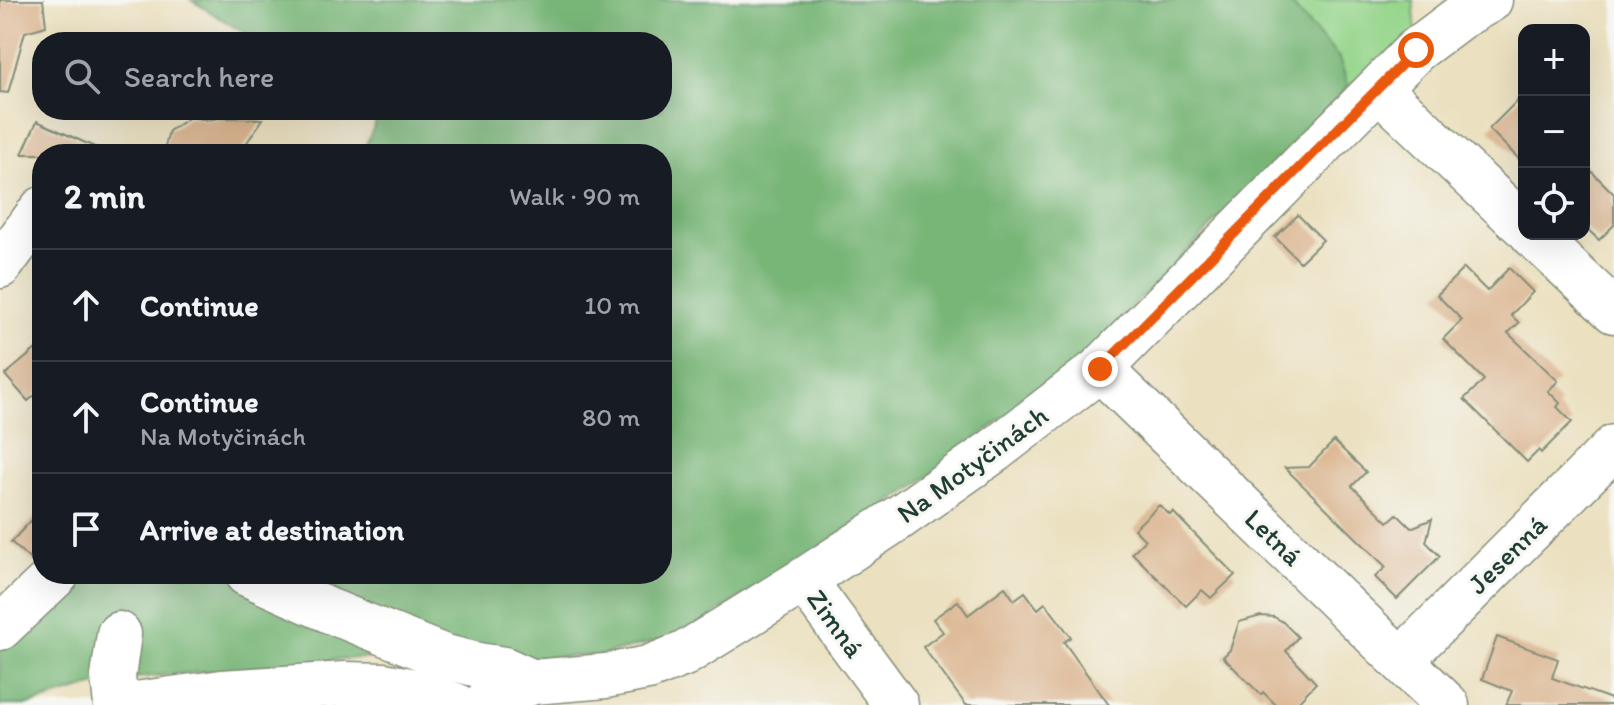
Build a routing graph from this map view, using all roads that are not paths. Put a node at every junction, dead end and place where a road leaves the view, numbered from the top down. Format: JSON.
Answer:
{"nodes":[{"id":1,"x":1466,"y":6,"type":"edge"},
{"id":2,"x":1379,"y":89,"type":"junction"},
{"id":3,"x":1518,"y":220,"type":"edge"},
{"id":4,"x":32,"y":223,"type":"edge"},
{"id":5,"x":1538,"y":240,"type":"edge"},
{"id":6,"x":0,"y":266,"type":"edge"},
{"id":7,"x":1614,"y":311,"type":"edge"},
{"id":8,"x":1100,"y":369,"type":"junction"},
{"id":9,"x":1614,"y":447,"type":"edge"},
{"id":10,"x":804,"y":580,"type":"junction"},
{"id":11,"x":46,"y":584,"type":"edge"},
{"id":12,"x":269,"y":584,"type":"edge"},
{"id":13,"x":0,"y":628,"type":"edge"},
{"id":14,"x":119,"y":634,"type":"dead end"},
{"id":15,"x":1401,"y":660,"type":"junction"},
{"id":16,"x":533,"y":682,"type":"junction"},
{"id":17,"x":116,"y":705,"type":"edge"},
{"id":18,"x":130,"y":705,"type":"edge"},
{"id":19,"x":455,"y":705,"type":"edge"},
{"id":20,"x":483,"y":705,"type":"edge"},
{"id":21,"x":896,"y":705,"type":"edge"},
{"id":22,"x":1447,"y":705,"type":"edge"}],
"edges":[{"from":1,"to":2,"type":"street","name":"Na Motyčinách"},
{"from":2,"to":3,"type":"street"},
{"from":2,"to":8,"type":"street","name":"Na Motyčinách"},
{"from":4,"to":6,"type":"street"},
{"from":5,"to":7,"type":"street"},
{"from":8,"to":10,"type":"street","name":"Na Motyčinách"},
{"from":8,"to":15,"type":"street","name":"Letná"},
{"from":9,"to":15,"type":"street","name":"Jesenná"},
{"from":10,"to":16,"type":"street","name":"Na Motyčinách"},
{"from":10,"to":21,"type":"street","name":"Zimná"},
{"from":11,"to":13,"type":"street"},
{"from":12,"to":16,"type":"street"},
{"from":14,"to":17,"type":"street"},
{"from":15,"to":22,"type":"street","name":"Letná"},
{"from":16,"to":20,"type":"street","name":"Na Motyčinách"},
{"from":18,"to":19,"type":"street"}]}
